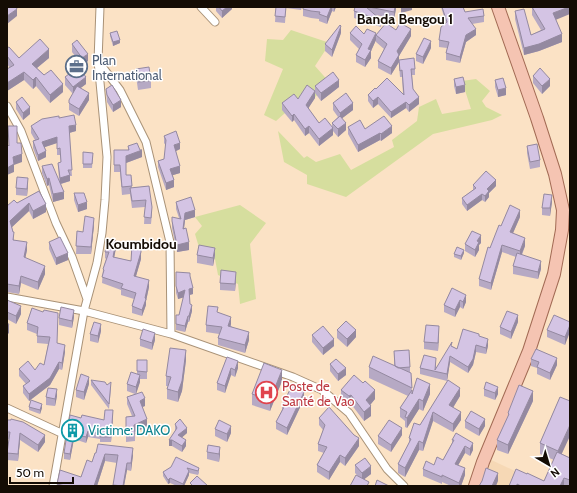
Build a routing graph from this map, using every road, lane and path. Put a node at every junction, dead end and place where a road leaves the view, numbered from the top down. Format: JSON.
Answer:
{"nodes":[{"id":1,"x":100,"y":7,"type":"edge"},
{"id":2,"x":202,"y":7,"type":"edge"},
{"id":3,"x":498,"y":7,"type":"edge"},
{"id":4,"x":215,"y":22,"type":"dead end"},
{"id":5,"x":98,"y":61,"type":"junction"},
{"id":6,"x":7,"y":106,"type":"edge"},
{"id":7,"x":566,"y":209,"type":"edge"},
{"id":8,"x":7,"y":297,"type":"edge"},
{"id":9,"x":87,"y":299,"type":"junction"},
{"id":10,"x":84,"y":311,"type":"junction"},
{"id":11,"x":171,"y":334,"type":"junction"},
{"id":12,"x":7,"y":408,"type":"edge"},
{"id":13,"x":61,"y":433,"type":"junction"},
{"id":14,"x":52,"y":486,"type":"edge"},
{"id":15,"x":404,"y":486,"type":"edge"},
{"id":16,"x":475,"y":486,"type":"edge"}],
"edges":[{"from":1,"to":5,"type":"street"},
{"from":2,"to":4,"type":"street"},
{"from":3,"to":7,"type":"main road"},
{"from":5,"to":9,"type":"street"},
{"from":5,"to":11,"type":"street"},
{"from":6,"to":9,"type":"street"},
{"from":7,"to":16,"type":"main road"},
{"from":8,"to":10,"type":"street"},
{"from":9,"to":10,"type":"street"},
{"from":10,"to":11,"type":"street"},
{"from":10,"to":13,"type":"street"},
{"from":11,"to":15,"type":"street"},
{"from":12,"to":13,"type":"street"},
{"from":13,"to":14,"type":"street"}]}
